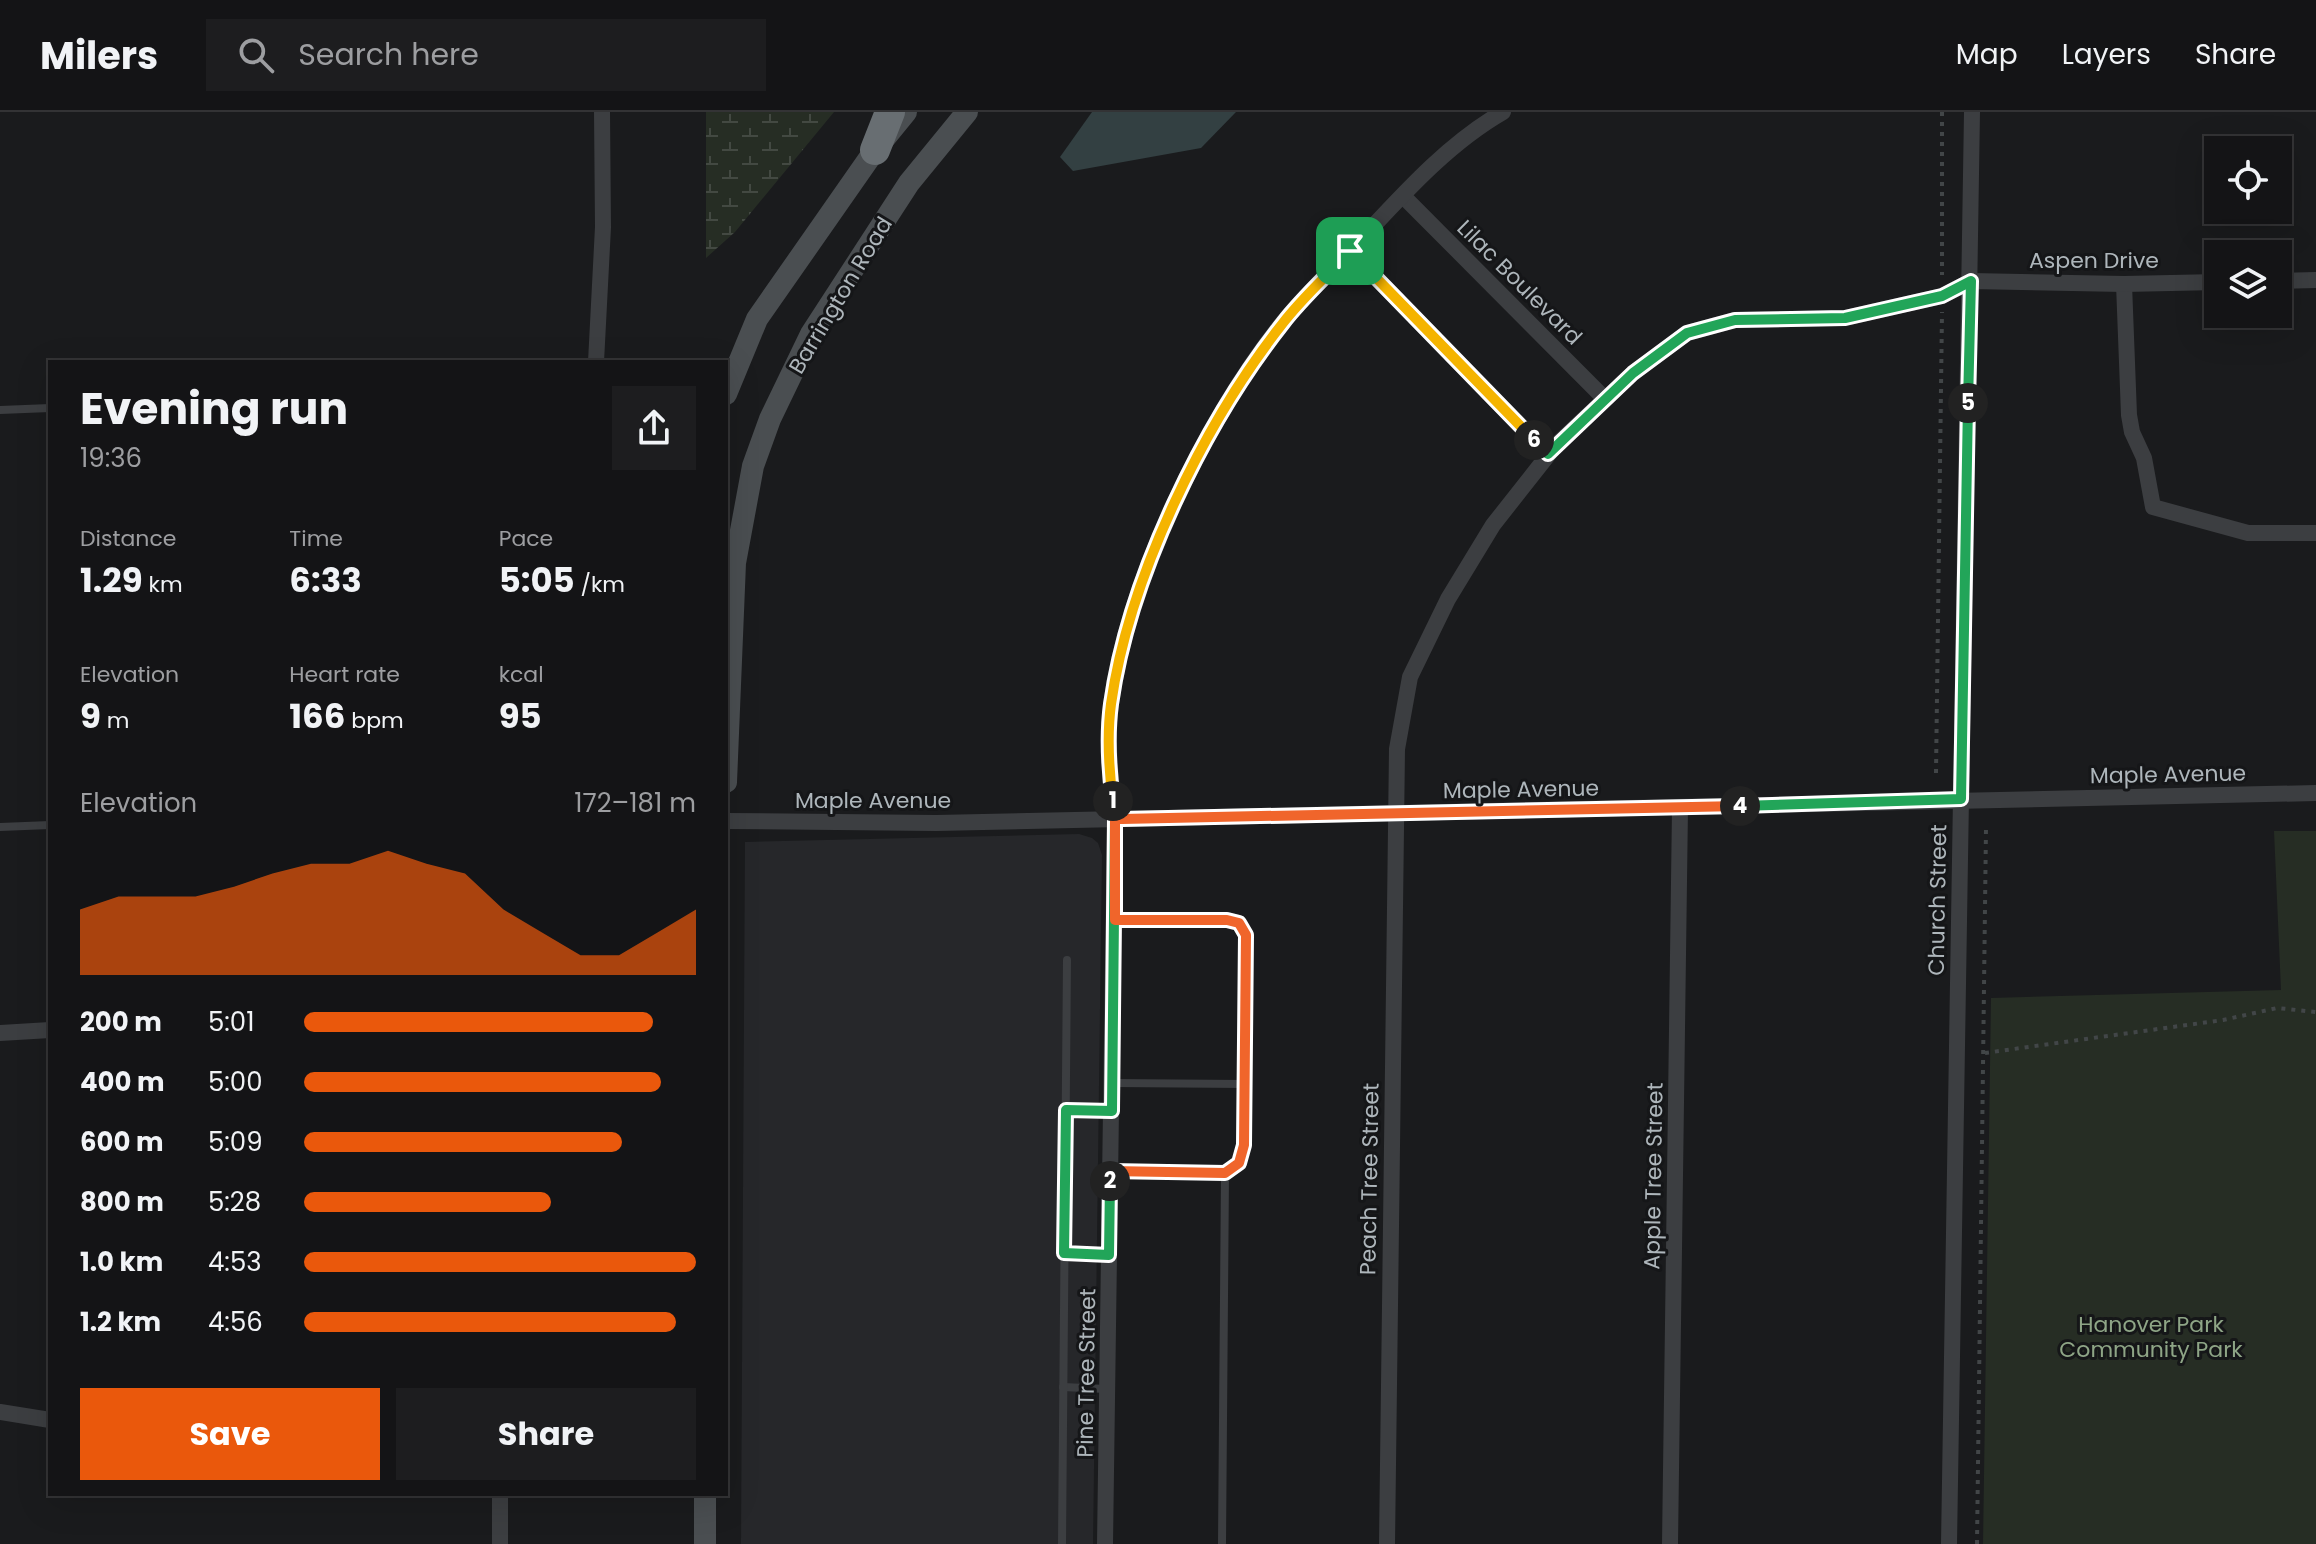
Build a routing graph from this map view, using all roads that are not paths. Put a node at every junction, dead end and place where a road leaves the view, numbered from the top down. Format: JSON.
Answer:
{"nodes":[{"id":1,"x":602,"y":112,"type":"edge"},
{"id":2,"x":890,"y":112,"type":"edge"},
{"id":3,"x":906,"y":112,"type":"edge"},
{"id":4,"x":967,"y":112,"type":"edge"},
{"id":5,"x":1972,"y":112,"type":"edge"},
{"id":6,"x":1500,"y":113,"type":"edge"},
{"id":7,"x":875,"y":150,"type":"junction"},
{"id":8,"x":1403,"y":196,"type":"junction"},
{"id":9,"x":1350,"y":251,"type":"junction"},
{"id":10,"x":2316,"y":280,"type":"edge"},
{"id":11,"x":1971,"y":281,"type":"junction"},
{"id":12,"x":2292,"y":281,"type":"edge"},
{"id":13,"x":2204,"y":282,"type":"edge"},
{"id":14,"x":2124,"y":284,"type":"junction"},
{"id":15,"x":596,"y":360,"type":"edge"},
{"id":16,"x":728,"y":389,"type":"edge"},
{"id":17,"x":1605,"y":399,"type":"junction"},
{"id":18,"x":48,"y":408,"type":"edge"},
{"id":19,"x":0,"y":410,"type":"edge"},
{"id":20,"x":1548,"y":454,"type":"junction"},
{"id":21,"x":2316,"y":533,"type":"edge"},
{"id":22,"x":728,"y":733,"type":"edge"},
{"id":23,"x":2316,"y":793,"type":"edge"},
{"id":24,"x":1961,"y":799,"type":"junction"},
{"id":25,"x":1680,"y":808,"type":"junction"},
{"id":26,"x":1395,"y":813,"type":"junction"},
{"id":27,"x":1115,"y":819,"type":"junction"},
{"id":28,"x":728,"y":821,"type":"edge"},
{"id":29,"x":48,"y":825,"type":"edge"},
{"id":30,"x":0,"y":827,"type":"edge"},
{"id":31,"x":1115,"y":920,"type":"junction"},
{"id":32,"x":1067,"y":960,"type":"dead end"},
{"id":33,"x":48,"y":1030,"type":"edge"},
{"id":34,"x":0,"y":1033,"type":"edge"},
{"id":35,"x":1113,"y":1083,"type":"junction"},
{"id":36,"x":1245,"y":1084,"type":"junction"},
{"id":37,"x":1066,"y":1110,"type":"junction"},
{"id":38,"x":1112,"y":1111,"type":"junction"},
{"id":39,"x":1110,"y":1171,"type":"junction"},
{"id":40,"x":1225,"y":1173,"type":"junction"},
{"id":41,"x":1064,"y":1253,"type":"junction"},
{"id":42,"x":1109,"y":1255,"type":"junction"},
{"id":43,"x":1063,"y":1387,"type":"junction"},
{"id":44,"x":1107,"y":1389,"type":"junction"},
{"id":45,"x":0,"y":1412,"type":"edge"},
{"id":46,"x":48,"y":1420,"type":"edge"},
{"id":47,"x":500,"y":1496,"type":"edge"},
{"id":48,"x":705,"y":1496,"type":"edge"},
{"id":49,"x":500,"y":1544,"type":"edge"},
{"id":50,"x":705,"y":1544,"type":"edge"},
{"id":51,"x":1062,"y":1544,"type":"edge"},
{"id":52,"x":1105,"y":1544,"type":"edge"},
{"id":53,"x":1222,"y":1544,"type":"edge"},
{"id":54,"x":1387,"y":1544,"type":"edge"},
{"id":55,"x":1670,"y":1544,"type":"edge"},
{"id":56,"x":1949,"y":1544,"type":"edge"}],
"edges":[{"from":1,"to":15,"type":"street"},
{"from":2,"to":7,"type":"highway"},
{"from":3,"to":7,"type":"main road"},
{"from":4,"to":22,"type":"main road","name":"Barrington Road"},
{"from":5,"to":11,"type":"street","name":"Church Street"},
{"from":6,"to":8,"type":"street","name":"Pine Tree Street"},
{"from":7,"to":16,"type":"main road"},
{"from":8,"to":9,"type":"street","name":"Pine Tree Street"},
{"from":8,"to":17,"type":"street","name":"Lilac Boulevard"},
{"from":9,"to":20,"type":"street"},
{"from":9,"to":27,"type":"street","name":"Pine Tree Street"},
{"from":10,"to":12,"type":"street"},
{"from":11,"to":14,"type":"street","name":"Aspen Drive"},
{"from":11,"to":17,"type":"street","name":"Peach Tree Street"},
{"from":11,"to":24,"type":"street","name":"Church Street"},
{"from":13,"to":14,"type":"street","name":"Aspen Drive"},
{"from":14,"to":21,"type":"street"},
{"from":17,"to":20,"type":"street","name":"Peach Tree Street"},
{"from":18,"to":19,"type":"lane"},
{"from":20,"to":26,"type":"street","name":"Peach Tree Street"},
{"from":23,"to":24,"type":"street","name":"Maple Avenue"},
{"from":24,"to":25,"type":"street","name":"Maple Avenue"},
{"from":24,"to":56,"type":"street","name":"Church Street"},
{"from":25,"to":26,"type":"street","name":"Maple Avenue"},
{"from":25,"to":55,"type":"street","name":"Apple Tree Street"},
{"from":26,"to":27,"type":"street","name":"Maple Avenue"},
{"from":26,"to":54,"type":"street","name":"Peach Tree Street"},
{"from":27,"to":28,"type":"street","name":"Maple Avenue"},
{"from":27,"to":31,"type":"street","name":"Pine Tree Street"},
{"from":29,"to":30,"type":"lane"},
{"from":31,"to":35,"type":"street","name":"Pine Tree Street"},
{"from":31,"to":36,"type":"lane"},
{"from":32,"to":37,"type":"lane"},
{"from":33,"to":34,"type":"street"},
{"from":35,"to":36,"type":"lane"},
{"from":35,"to":38,"type":"street","name":"Pine Tree Street"},
{"from":36,"to":40,"type":"lane"},
{"from":37,"to":38,"type":"lane"},
{"from":37,"to":41,"type":"lane"},
{"from":38,"to":39,"type":"street","name":"Pine Tree Street"},
{"from":39,"to":40,"type":"lane"},
{"from":39,"to":42,"type":"street","name":"Pine Tree Street"},
{"from":40,"to":53,"type":"lane"},
{"from":41,"to":42,"type":"lane"},
{"from":41,"to":43,"type":"lane"},
{"from":42,"to":44,"type":"street","name":"Pine Tree Street"},
{"from":43,"to":44,"type":"lane"},
{"from":43,"to":51,"type":"lane"},
{"from":44,"to":52,"type":"street","name":"Pine Tree Street"},
{"from":45,"to":46,"type":"street"},
{"from":47,"to":49,"type":"street"},
{"from":48,"to":50,"type":"main road"}]}
